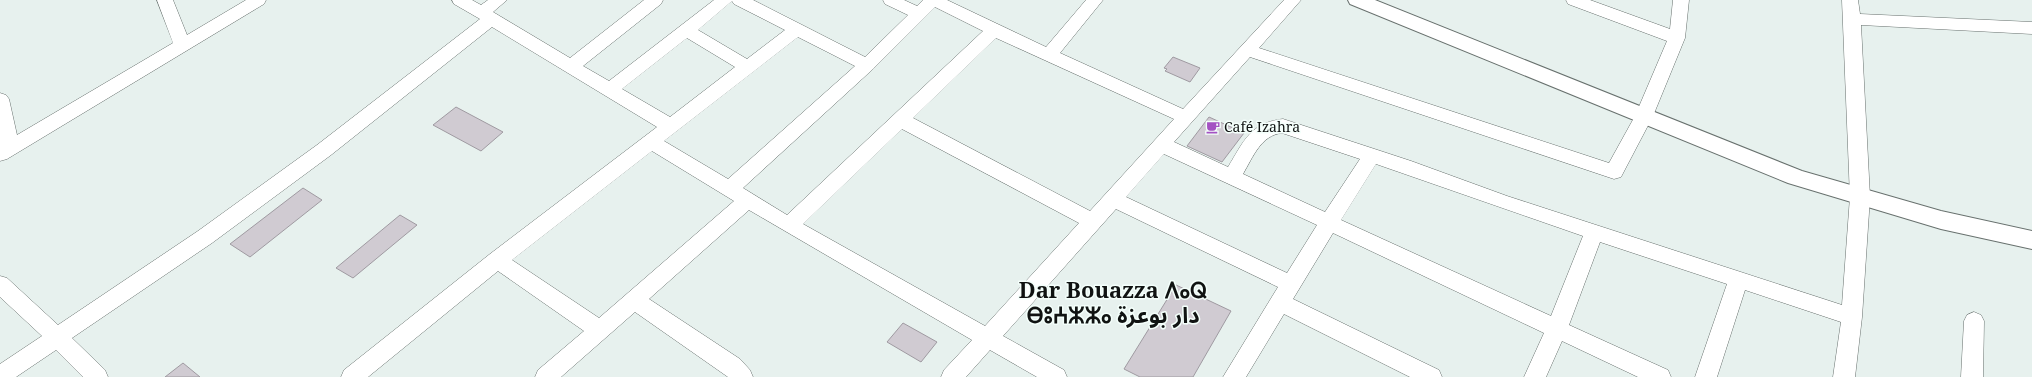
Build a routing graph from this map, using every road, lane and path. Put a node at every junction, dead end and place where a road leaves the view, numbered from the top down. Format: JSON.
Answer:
{"nodes":[{"id":1,"x":164,"y":0,"type":"edge"},
{"id":2,"x":258,"y":0,"type":"edge"},
{"id":3,"x":460,"y":0,"type":"edge"},
{"id":4,"x":499,"y":0,"type":"edge"},
{"id":5,"x":656,"y":0,"type":"edge"},
{"id":6,"x":725,"y":0,"type":"edge"},
{"id":7,"x":740,"y":0,"type":"edge"},
{"id":8,"x":891,"y":0,"type":"edge"},
{"id":9,"x":934,"y":0,"type":"edge"},
{"id":10,"x":1095,"y":0,"type":"edge"},
{"id":11,"x":1293,"y":0,"type":"edge"},
{"id":12,"x":1357,"y":0,"type":"edge"},
{"id":13,"x":1574,"y":0,"type":"edge"},
{"id":14,"x":1681,"y":0,"type":"edge"},
{"id":15,"x":1850,"y":0,"type":"edge"},
{"id":16,"x":919,"y":14,"type":"junction"},
{"id":17,"x":486,"y":15,"type":"junction"},
{"id":18,"x":1852,"y":19,"type":"junction"},
{"id":19,"x":2032,"y":28,"type":"edge"},
{"id":20,"x":797,"y":29,"type":"junction"},
{"id":21,"x":686,"y":30,"type":"junction"},
{"id":22,"x":994,"y":30,"type":"junction"},
{"id":23,"x":1677,"y":38,"type":"junction"},
{"id":24,"x":182,"y":45,"type":"junction"},
{"id":25,"x":1247,"y":50,"type":"junction"},
{"id":26,"x":1049,"y":55,"type":"junction"},
{"id":27,"x":867,"y":65,"type":"junction"},
{"id":28,"x":571,"y":66,"type":"junction"},
{"id":29,"x":748,"y":67,"type":"junction"},
{"id":30,"x":611,"y":89,"type":"junction"},
{"id":31,"x":0,"y":99,"type":"edge"},
{"id":32,"x":1644,"y":116,"type":"junction"},
{"id":33,"x":1185,"y":117,"type":"junction"},
{"id":34,"x":899,"y":120,"type":"junction"},
{"id":35,"x":670,"y":126,"type":"junction"},
{"id":36,"x":650,"y":140,"type":"junction"},
{"id":37,"x":1163,"y":145,"type":"junction"},
{"id":38,"x":5,"y":151,"type":"edge"},
{"id":39,"x":1372,"y":156,"type":"junction"},
{"id":40,"x":1232,"y":176,"type":"junction"},
{"id":41,"x":729,"y":189,"type":"junction"},
{"id":42,"x":1860,"y":197,"type":"junction"},
{"id":43,"x":1113,"y":199,"type":"junction"},
{"id":44,"x":748,"y":200,"type":"junction"},
{"id":45,"x":1092,"y":221,"type":"junction"},
{"id":46,"x":1328,"y":224,"type":"junction"},
{"id":47,"x":789,"y":225,"type":"junction"},
{"id":48,"x":1594,"y":233,"type":"junction"},
{"id":49,"x":2032,"y":240,"type":"edge"},
{"id":50,"x":497,"y":260,"type":"junction"},
{"id":51,"x":1738,"y":280,"type":"junction"},
{"id":52,"x":0,"y":284,"type":"edge"},
{"id":53,"x":1291,"y":284,"type":"junction"},
{"id":54,"x":634,"y":300,"type":"junction"},
{"id":55,"x":1280,"y":303,"type":"junction"},
{"id":56,"x":1852,"y":317,"type":"junction"},
{"id":57,"x":1974,"y":321,"type":"dead end"},
{"id":58,"x":1557,"y":328,"type":"junction"},
{"id":59,"x":600,"y":330,"type":"junction"},
{"id":60,"x":57,"y":337,"type":"junction"},
{"id":61,"x":988,"y":338,"type":"junction"},
{"id":62,"x":1406,"y":372,"type":"edge"},
{"id":63,"x":0,"y":376,"type":"edge"},
{"id":64,"x":1975,"y":376,"type":"edge"},
{"id":65,"x":97,"y":377,"type":"edge"},
{"id":66,"x":352,"y":377,"type":"edge"},
{"id":67,"x":546,"y":377,"type":"edge"},
{"id":68,"x":722,"y":377,"type":"edge"},
{"id":69,"x":741,"y":377,"type":"edge"},
{"id":70,"x":952,"y":377,"type":"edge"},
{"id":71,"x":1056,"y":377,"type":"edge"},
{"id":72,"x":1234,"y":377,"type":"edge"},
{"id":73,"x":1431,"y":377,"type":"edge"},
{"id":74,"x":1535,"y":377,"type":"edge"},
{"id":75,"x":1660,"y":377,"type":"edge"},
{"id":76,"x":1706,"y":377,"type":"edge"},
{"id":77,"x":1844,"y":377,"type":"edge"}],
"edges":[{"from":1,"to":24,"type":"street"},
{"from":2,"to":24,"type":"street"},
{"from":3,"to":17,"type":"street"},
{"from":4,"to":17,"type":"street"},
{"from":5,"to":28,"type":"street"},
{"from":6,"to":21,"type":"street"},
{"from":7,"to":20,"type":"street"},
{"from":8,"to":16,"type":"street"},
{"from":9,"to":16,"type":"street"},
{"from":9,"to":22,"type":"street"},
{"from":10,"to":26,"type":"street"},
{"from":11,"to":25,"type":"street"},
{"from":12,"to":32,"type":"street"},
{"from":13,"to":23,"type":"street"},
{"from":14,"to":23,"type":"street"},
{"from":15,"to":18,"type":"street"},
{"from":16,"to":27,"type":"street"},
{"from":17,"to":28,"type":"street"},
{"from":17,"to":60,"type":"street"},
{"from":18,"to":19,"type":"street"},
{"from":18,"to":42,"type":"street"},
{"from":20,"to":27,"type":"street"},
{"from":20,"to":29,"type":"street"},
{"from":21,"to":29,"type":"street"},
{"from":21,"to":30,"type":"street"},
{"from":22,"to":26,"type":"street"},
{"from":22,"to":34,"type":"street"},
{"from":23,"to":32,"type":"street"},
{"from":24,"to":38,"type":"street"},
{"from":25,"to":32,"type":"street"},
{"from":25,"to":33,"type":"street"},
{"from":26,"to":33,"type":"street"},
{"from":27,"to":41,"type":"street"},
{"from":28,"to":30,"type":"street"},
{"from":29,"to":35,"type":"street"},
{"from":30,"to":35,"type":"street"},
{"from":31,"to":38,"type":"street"},
{"from":32,"to":42,"type":"street"},
{"from":33,"to":37,"type":"street"},
{"from":34,"to":45,"type":"street"},
{"from":34,"to":47,"type":"street"},
{"from":35,"to":36,"type":"street"},
{"from":36,"to":41,"type":"street"},
{"from":36,"to":50,"type":"street"},
{"from":37,"to":40,"type":"street"},
{"from":37,"to":43,"type":"street"},
{"from":39,"to":40,"type":"street"},
{"from":39,"to":46,"type":"street"},
{"from":39,"to":48,"type":"street"},
{"from":40,"to":46,"type":"street"},
{"from":41,"to":44,"type":"street"},
{"from":42,"to":49,"type":"street"},
{"from":42,"to":56,"type":"street"},
{"from":43,"to":45,"type":"street"},
{"from":43,"to":53,"type":"street"},
{"from":44,"to":47,"type":"street"},
{"from":44,"to":54,"type":"street"},
{"from":45,"to":61,"type":"street"},
{"from":46,"to":53,"type":"street"},
{"from":46,"to":58,"type":"street"},
{"from":47,"to":61,"type":"street"},
{"from":48,"to":51,"type":"street"},
{"from":48,"to":58,"type":"street"},
{"from":50,"to":59,"type":"street"},
{"from":50,"to":66,"type":"street"},
{"from":51,"to":56,"type":"street"},
{"from":51,"to":76,"type":"street"},
{"from":52,"to":60,"type":"street"},
{"from":53,"to":55,"type":"street"},
{"from":54,"to":59,"type":"street"},
{"from":54,"to":69,"type":"street"},
{"from":55,"to":62,"type":"street"},
{"from":55,"to":72,"type":"street"},
{"from":56,"to":77,"type":"street"},
{"from":57,"to":64,"type":"street"},
{"from":58,"to":74,"type":"street"},
{"from":58,"to":75,"type":"street"},
{"from":59,"to":67,"type":"street"},
{"from":60,"to":63,"type":"street"},
{"from":60,"to":65,"type":"street"},
{"from":61,"to":70,"type":"street"},
{"from":61,"to":71,"type":"street"},
{"from":62,"to":73,"type":"street"},
{"from":68,"to":69,"type":"street"}]}
